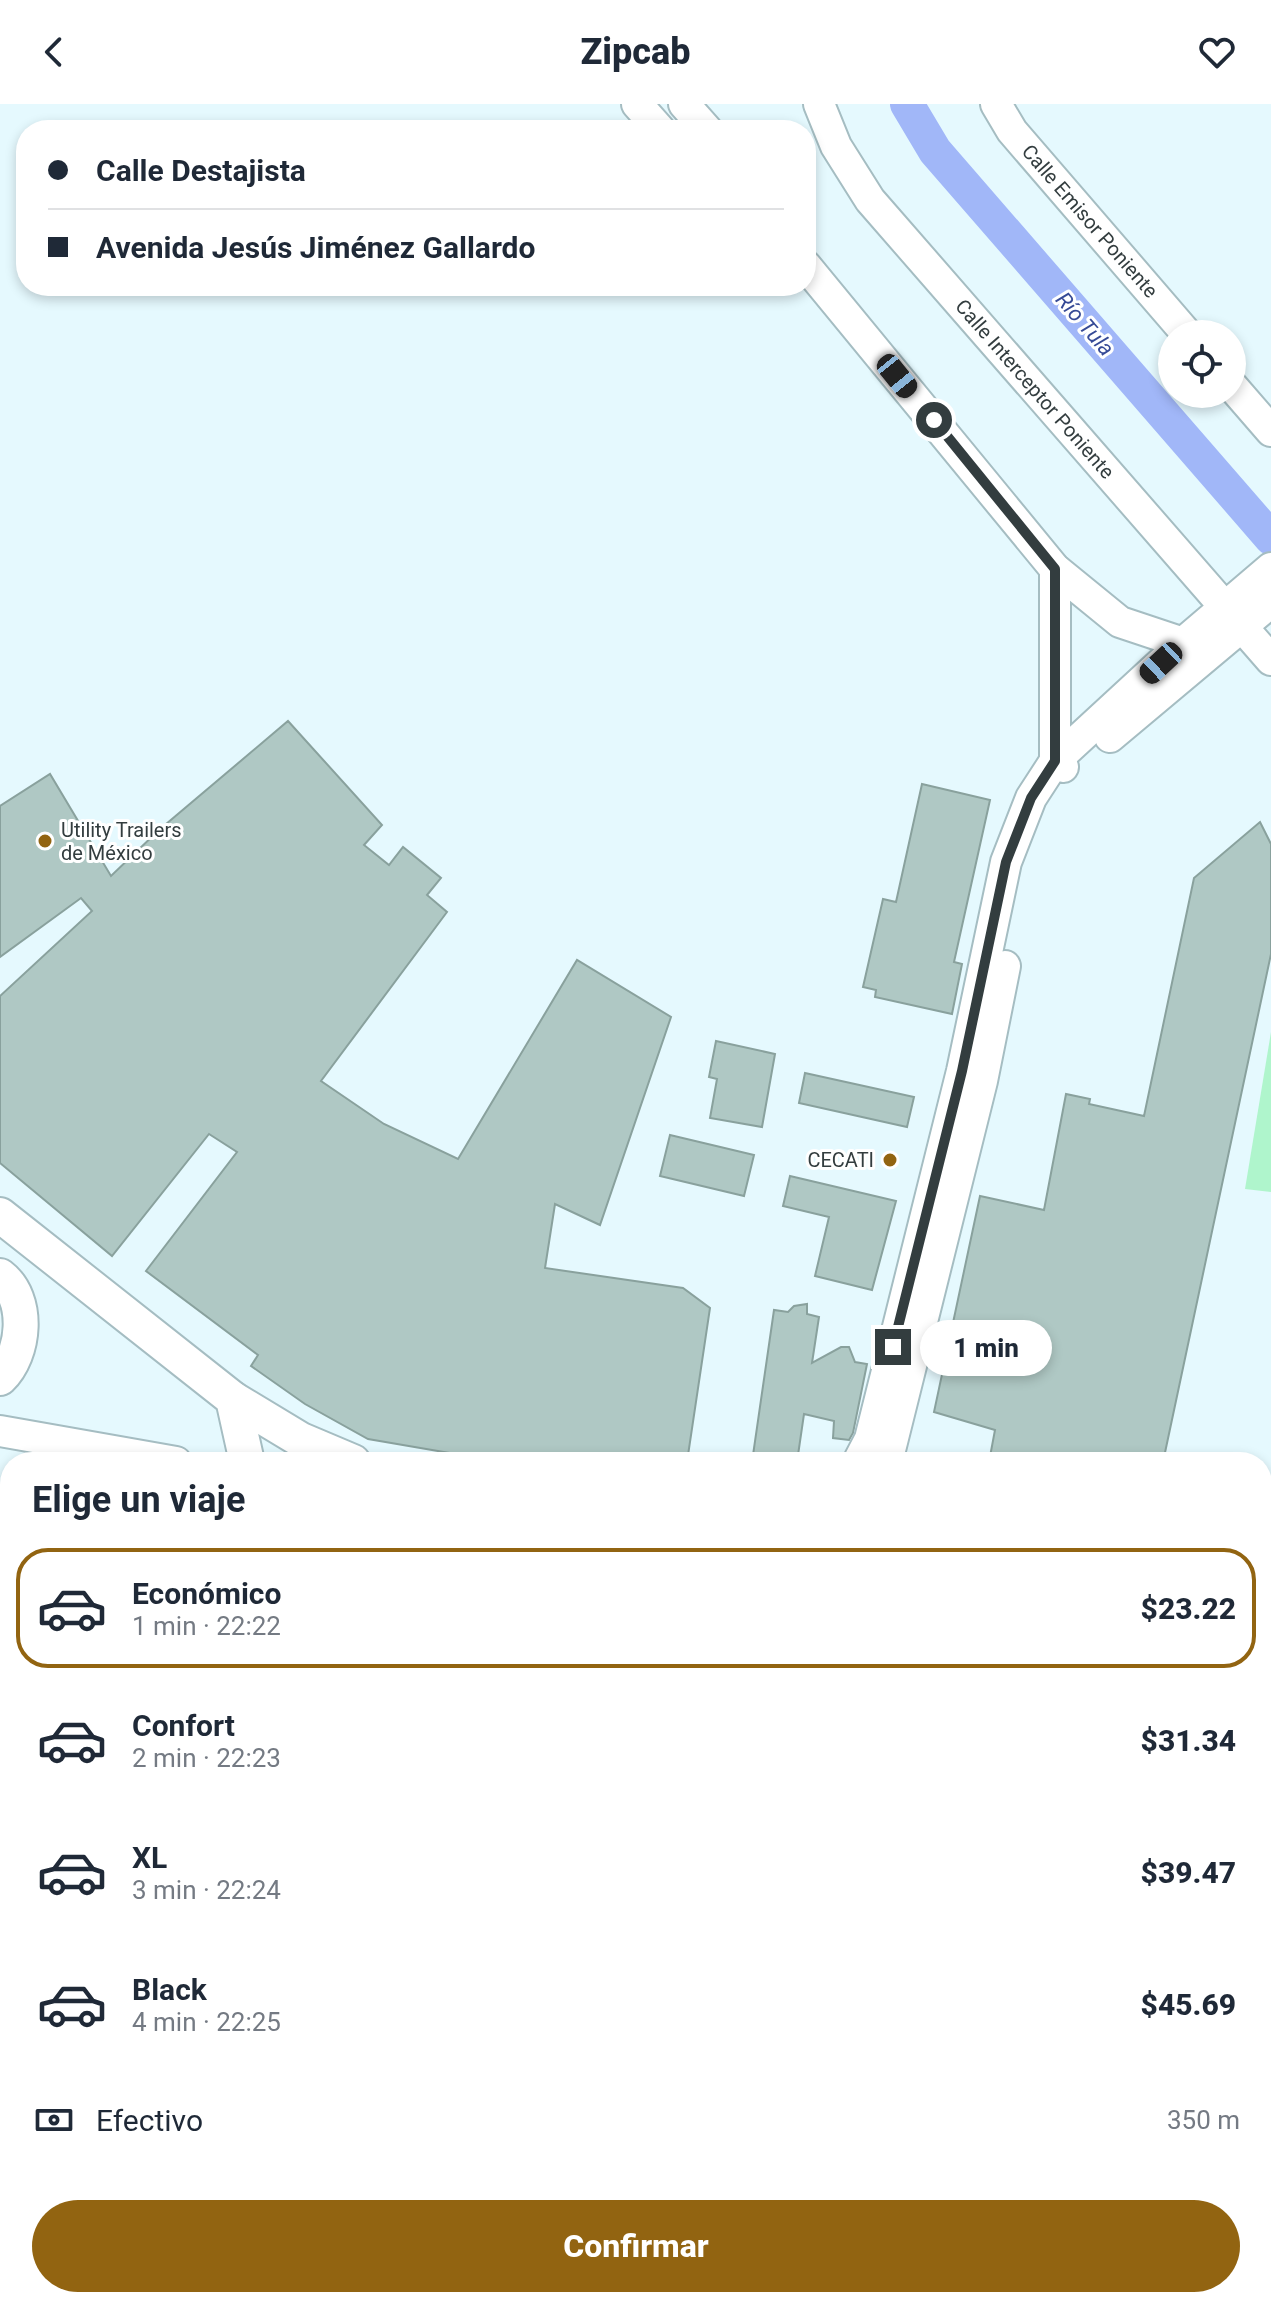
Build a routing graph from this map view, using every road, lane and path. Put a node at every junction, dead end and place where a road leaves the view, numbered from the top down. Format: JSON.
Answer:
{"nodes":[{"id":1,"x":637,"y":104,"type":"edge"},
{"id":2,"x":684,"y":104,"type":"edge"},
{"id":3,"x":819,"y":104,"type":"edge"},
{"id":4,"x":996,"y":104,"type":"edge"},
{"id":5,"x":651,"y":120,"type":"edge"},
{"id":6,"x":698,"y":120,"type":"edge"},
{"id":7,"x":816,"y":278,"type":"edge"},
{"id":8,"x":1175,"y":320,"type":"edge"},
{"id":9,"x":1246,"y":402,"type":"edge"},
{"id":10,"x":1271,"y":431,"type":"edge"},
{"id":11,"x":1271,"y":568,"type":"edge"},
{"id":12,"x":1055,"y":569,"type":"junction"},
{"id":13,"x":1248,"y":609,"type":"edge"},
{"id":14,"x":1191,"y":652,"type":"junction"},
{"id":15,"x":1271,"y":660,"type":"edge"},
{"id":16,"x":1062,"y":766,"type":"junction"},
{"id":17,"x":972,"y":1076,"type":"junction"},
{"id":18,"x":0,"y":1215,"type":"edge"},
{"id":19,"x":0,"y":1276,"type":"edge"},
{"id":20,"x":0,"y":1378,"type":"edge"},
{"id":21,"x":233,"y":1399,"type":"junction"},
{"id":22,"x":0,"y":1431,"type":"edge"},
{"id":23,"x":119,"y":1452,"type":"edge"},
{"id":24,"x":245,"y":1452,"type":"edge"},
{"id":25,"x":329,"y":1452,"type":"edge"},
{"id":26,"x":863,"y":1452,"type":"edge"},
{"id":27,"x":889,"y":1452,"type":"edge"}],
"edges":[{"from":1,"to":5,"type":"main road"},
{"from":2,"to":6,"type":"main road"},
{"from":3,"to":13,"type":"main road","name":"Calle Interceptor Poniente"},
{"from":4,"to":8,"type":"main road","name":"Calle Emisor Poniente"},
{"from":7,"to":12,"type":"main road"},
{"from":9,"to":10,"type":"main road"},
{"from":11,"to":13,"type":"main road"},
{"from":12,"to":14,"type":"main road"},
{"from":12,"to":16,"type":"main road"},
{"from":13,"to":14,"type":"main road"},
{"from":13,"to":15,"type":"main road","name":"Calle Interceptor Poniente"},
{"from":14,"to":16,"type":"main road"},
{"from":16,"to":17,"type":"main road"},
{"from":17,"to":26,"type":"main road"},
{"from":17,"to":27,"type":"main road"},
{"from":18,"to":21,"type":"main road"},
{"from":19,"to":20,"type":"main road"},
{"from":21,"to":24,"type":"main road"},
{"from":21,"to":25,"type":"main road"},
{"from":22,"to":23,"type":"main road"}]}
